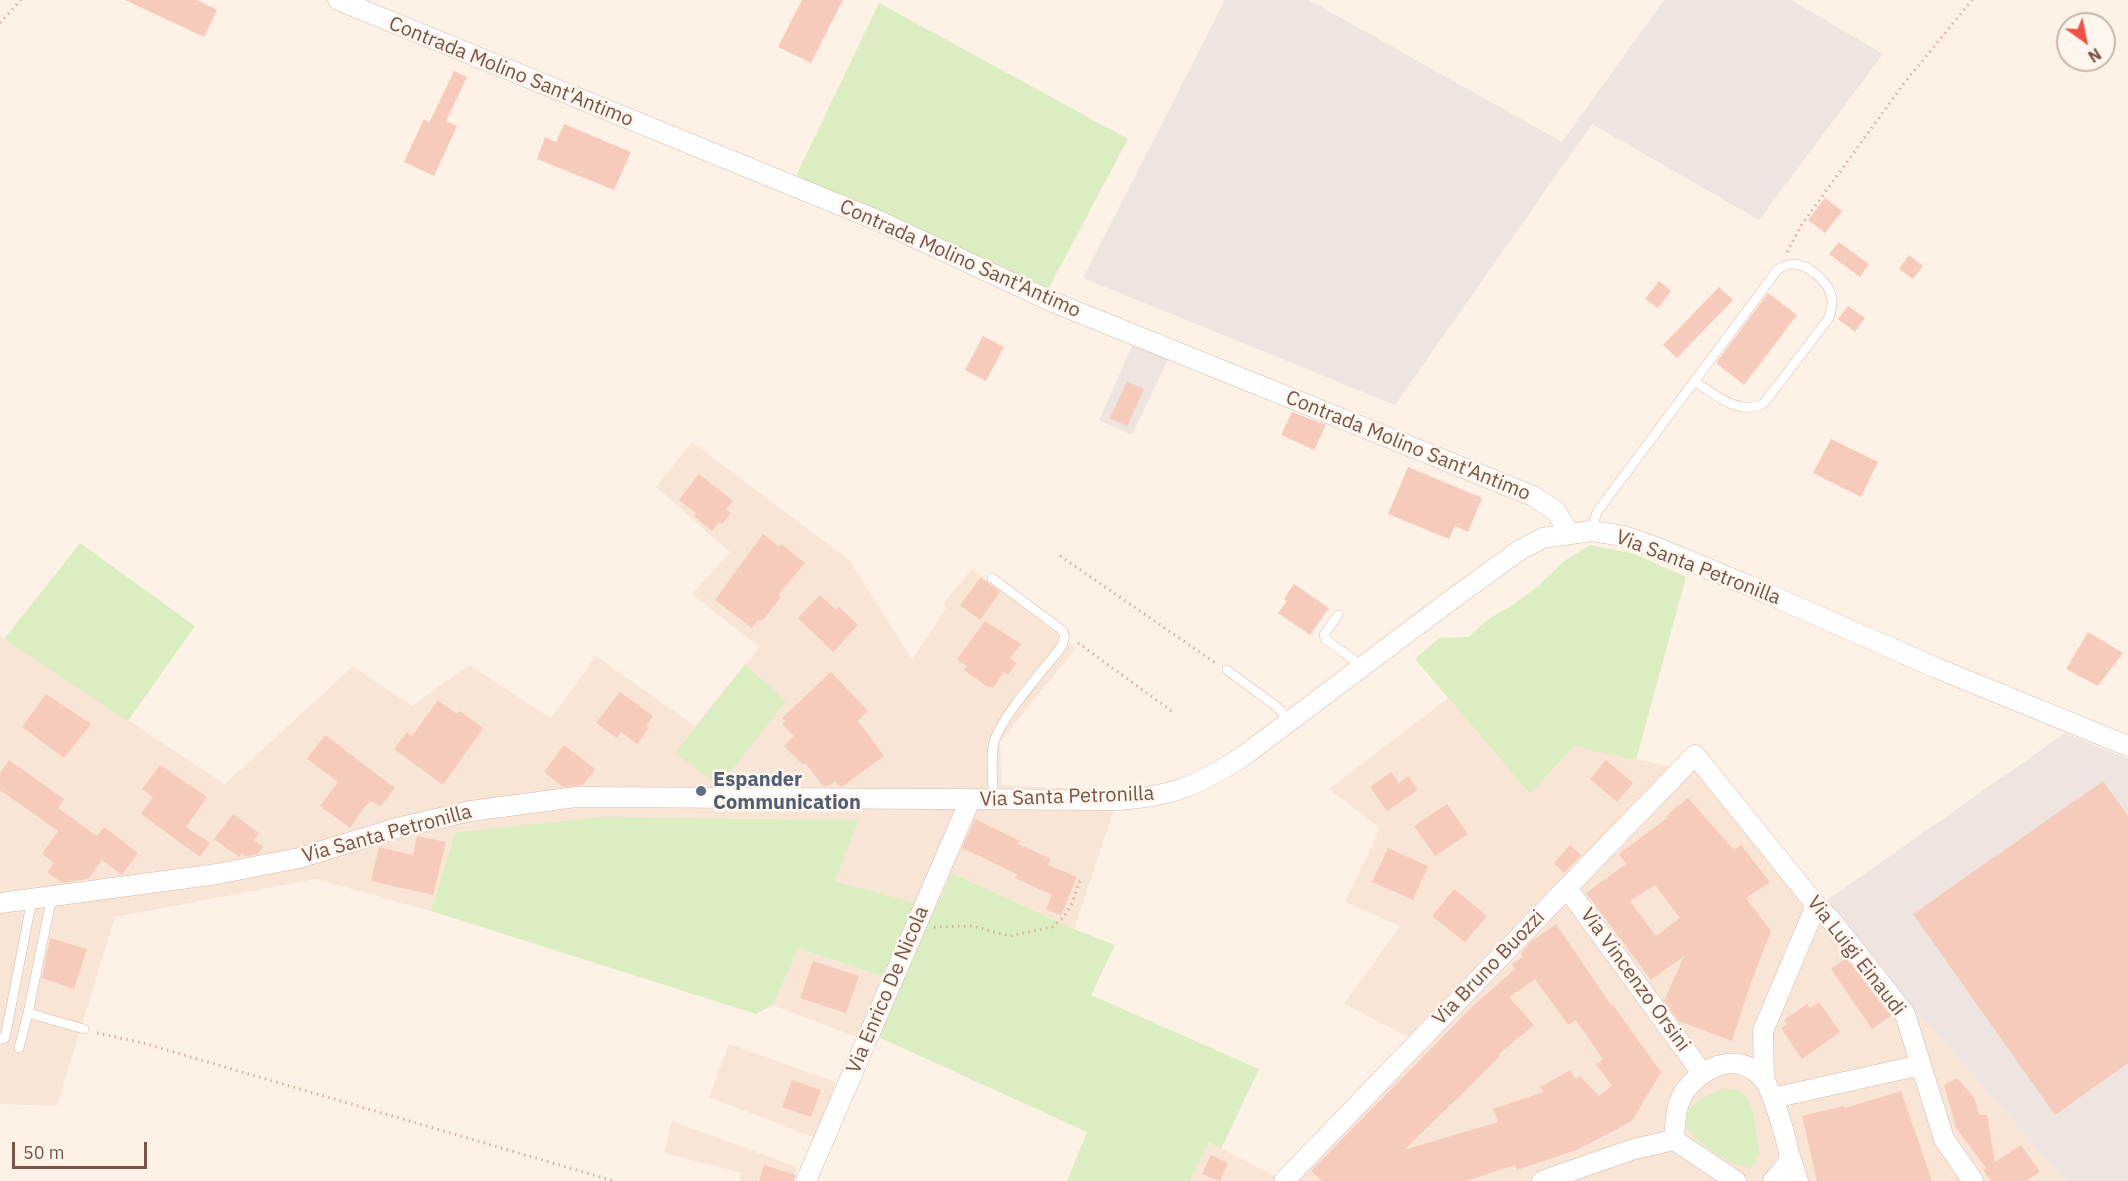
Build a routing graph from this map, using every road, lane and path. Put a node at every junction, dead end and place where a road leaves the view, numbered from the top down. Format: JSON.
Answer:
{"nodes":[{"id":1,"x":21,"y":0,"type":"edge"},
{"id":2,"x":338,"y":0,"type":"edge"},
{"id":3,"x":1972,"y":0,"type":"edge"},
{"id":4,"x":0,"y":23,"type":"edge"},
{"id":5,"x":1778,"y":269,"type":"junction"},
{"id":6,"x":1694,"y":381,"type":"junction"},
{"id":7,"x":1591,"y":531,"type":"junction"},
{"id":8,"x":1569,"y":533,"type":"junction"},
{"id":9,"x":1060,"y":556,"type":"dead end"},
{"id":10,"x":992,"y":578,"type":"dead end"},
{"id":11,"x":1338,"y":615,"type":"dead end"},
{"id":12,"x":1065,"y":638,"type":"junction"},
{"id":13,"x":1361,"y":669,"type":"junction"},
{"id":14,"x":1227,"y":670,"type":"joint"},
{"id":15,"x":1173,"y":712,"type":"dead end"},
{"id":16,"x":1290,"y":722,"type":"junction"},
{"id":17,"x":2128,"y":746,"type":"edge"},
{"id":18,"x":1695,"y":755,"type":"joint"},
{"id":19,"x":970,"y":800,"type":"junction"},
{"id":20,"x":993,"y":800,"type":"junction"},
{"id":21,"x":1080,"y":880,"type":"dead end"},
{"id":22,"x":1567,"y":888,"type":"junction"},
{"id":23,"x":52,"y":896,"type":"junction"},
{"id":24,"x":32,"y":898,"type":"junction"},
{"id":25,"x":0,"y":903,"type":"edge"},
{"id":26,"x":1816,"y":904,"type":"junction"},
{"id":27,"x":912,"y":934,"type":"junction"},
{"id":28,"x":28,"y":1013,"type":"junction"},
{"id":29,"x":84,"y":1029,"type":"joint"},
{"id":30,"x":0,"y":1039,"type":"edge"},
{"id":31,"x":19,"y":1048,"type":"dead end"},
{"id":32,"x":1921,"y":1065,"type":"junction"},
{"id":33,"x":1702,"y":1073,"type":"junction"},
{"id":34,"x":1764,"y":1080,"type":"junction"},
{"id":35,"x":1773,"y":1098,"type":"junction"},
{"id":36,"x":1674,"y":1140,"type":"junction"},
{"id":37,"x":1790,"y":1156,"type":"junction"},
{"id":38,"x":614,"y":1181,"type":"edge"},
{"id":39,"x":806,"y":1181,"type":"edge"},
{"id":40,"x":1284,"y":1181,"type":"edge"},
{"id":41,"x":1542,"y":1181,"type":"edge"},
{"id":42,"x":1736,"y":1181,"type":"edge"},
{"id":43,"x":1773,"y":1181,"type":"edge"},
{"id":44,"x":1798,"y":1181,"type":"edge"},
{"id":45,"x":1973,"y":1181,"type":"edge"}],
"edges":[{"from":1,"to":4,"type":"path"},
{"from":2,"to":8,"type":"street","name":"Contrada Molino Sant'Antimo"},
{"from":3,"to":5,"type":"path"},
{"from":5,"to":6,"type":"lane"},
{"from":5,"to":6,"type":"lane"},
{"from":6,"to":7,"type":"lane"},
{"from":7,"to":8,"type":"street","name":"Via Santa Petronilla"},
{"from":7,"to":17,"type":"street","name":"Via Santa Petronilla"},
{"from":8,"to":13,"type":"street","name":"Via Santa Petronilla"},
{"from":9,"to":14,"type":"path"},
{"from":10,"to":12,"type":"lane"},
{"from":11,"to":13,"type":"lane"},
{"from":12,"to":15,"type":"path"},
{"from":12,"to":20,"type":"lane"},
{"from":13,"to":16,"type":"street","name":"Via Santa Petronilla"},
{"from":14,"to":16,"type":"lane"},
{"from":16,"to":20,"type":"street","name":"Via Santa Petronilla"},
{"from":18,"to":22,"type":"street","name":"Via Bruno Buozzi"},
{"from":18,"to":26,"type":"street","name":"Via Luigi Einaudi"},
{"from":19,"to":20,"type":"street","name":"Via Santa Petronilla"},
{"from":19,"to":23,"type":"street","name":"Via Santa Petronilla"},
{"from":19,"to":27,"type":"street","name":"Via Enrico De Nicola"},
{"from":21,"to":27,"type":"path"},
{"from":22,"to":33,"type":"street","name":"Via Vincenzo Orsini"},
{"from":22,"to":40,"type":"street","name":"Via Bruno Buozzi"},
{"from":23,"to":24,"type":"street","name":"Via Santa Petronilla"},
{"from":23,"to":28,"type":"lane"},
{"from":24,"to":25,"type":"street","name":"Via Santa Petronilla"},
{"from":24,"to":30,"type":"lane"},
{"from":26,"to":32,"type":"street","name":"Via Luigi Einaudi"},
{"from":26,"to":34,"type":"street"},
{"from":27,"to":39,"type":"street","name":"Via Enrico De Nicola"},
{"from":28,"to":29,"type":"lane"},
{"from":28,"to":31,"type":"lane"},
{"from":29,"to":38,"type":"path"},
{"from":32,"to":35,"type":"street"},
{"from":32,"to":45,"type":"street","name":"Via Luigi Einaudi"},
{"from":33,"to":34,"type":"street"},
{"from":33,"to":36,"type":"street"},
{"from":34,"to":35,"type":"street"},
{"from":35,"to":37,"type":"street"},
{"from":36,"to":41,"type":"street"},
{"from":36,"to":42,"type":"street"},
{"from":37,"to":43,"type":"street"},
{"from":37,"to":44,"type":"street"}]}
